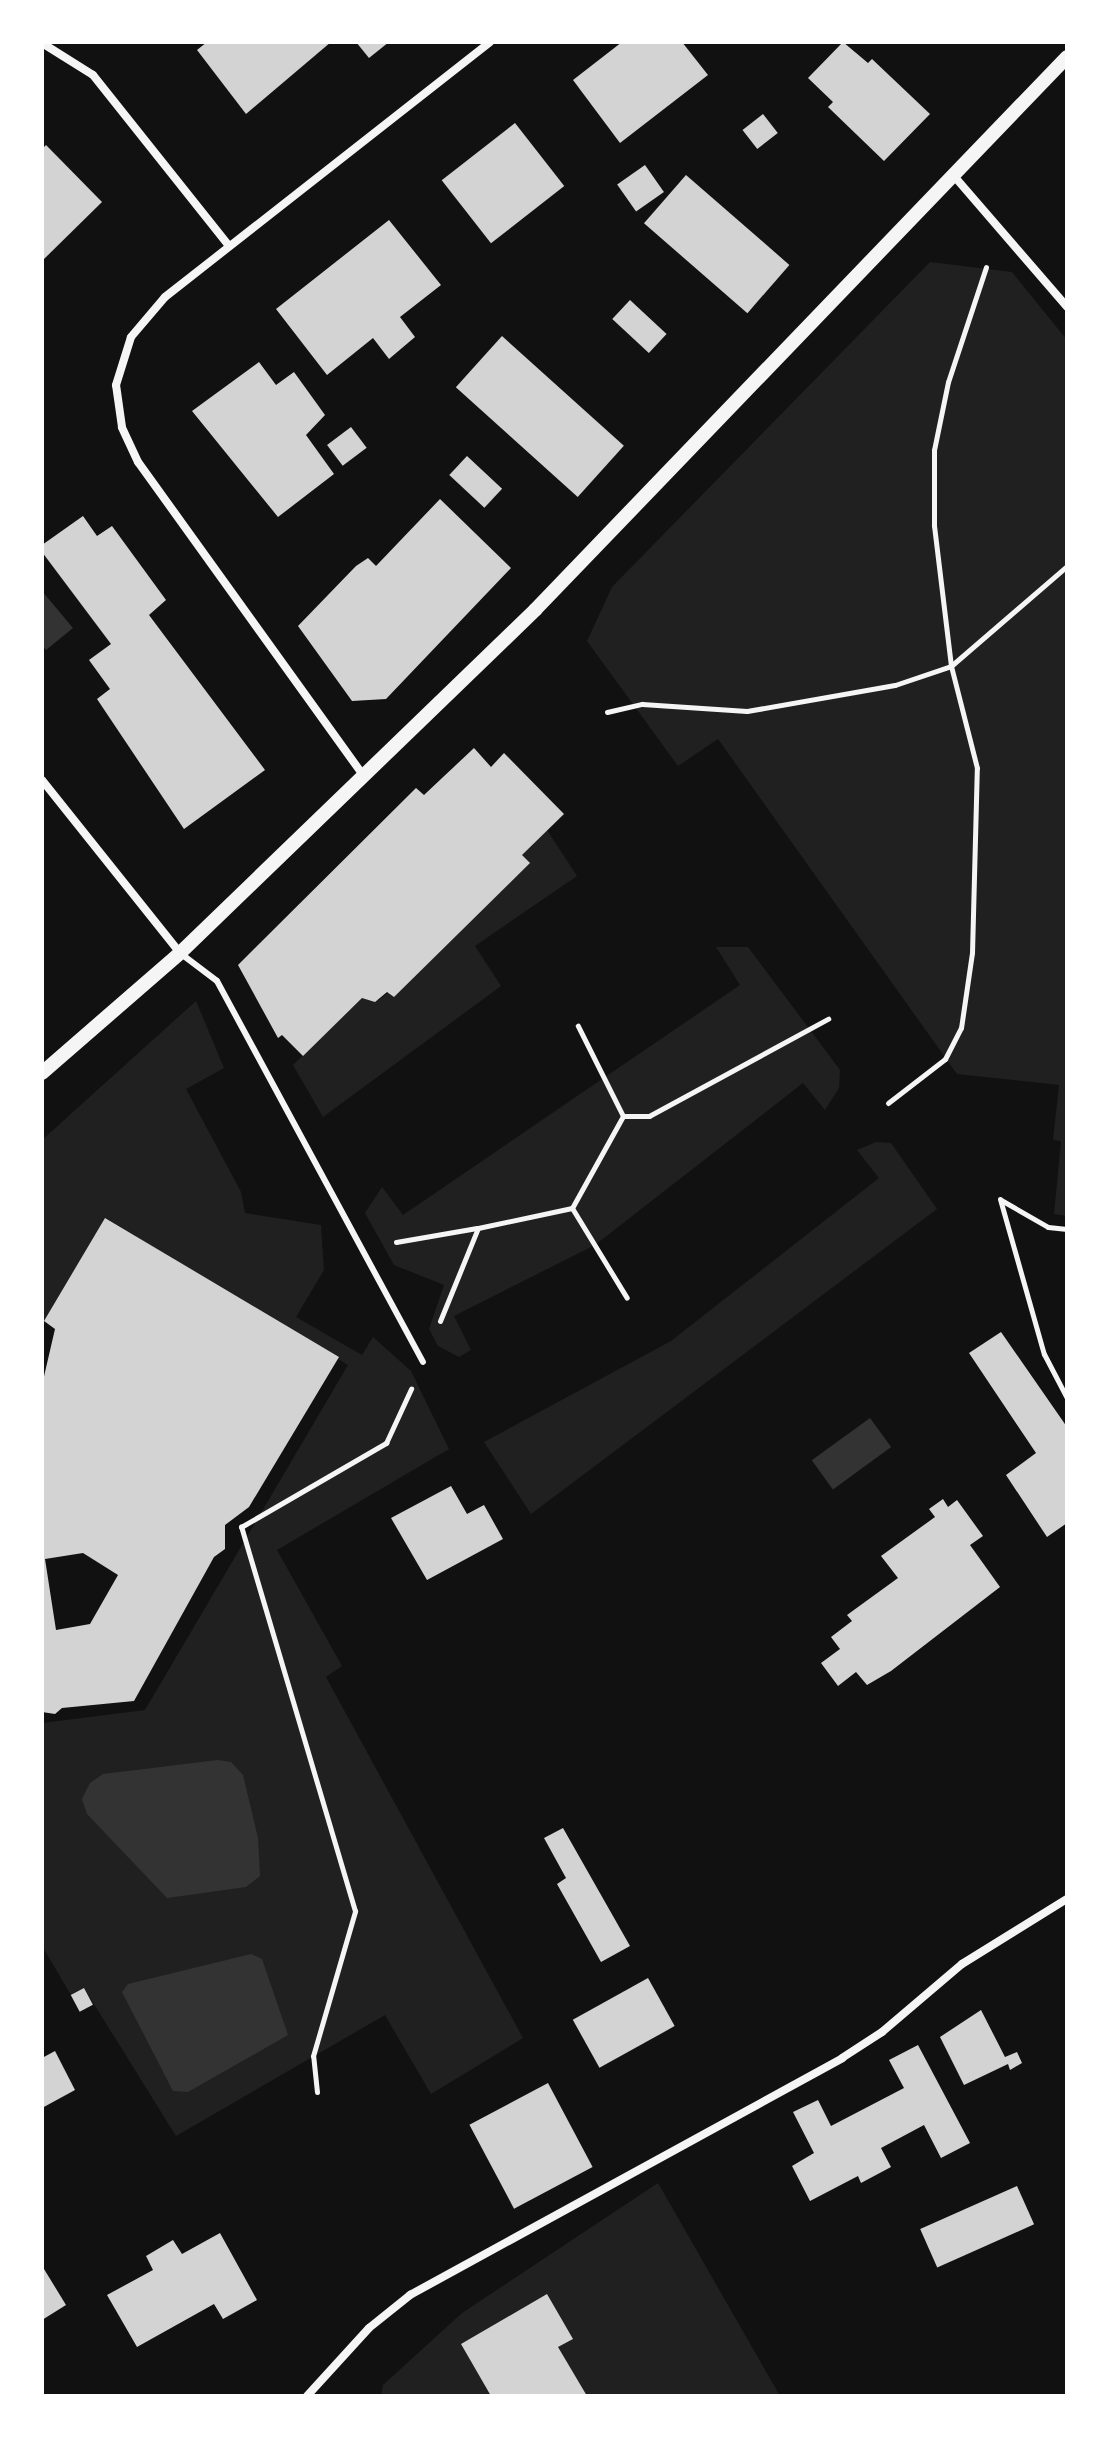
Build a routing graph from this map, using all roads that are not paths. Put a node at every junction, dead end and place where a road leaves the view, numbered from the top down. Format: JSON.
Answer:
{"nodes":[{"id":1,"x":490,"y":42,"type":"edge"},
{"id":2,"x":42,"y":43,"type":"edge"},
{"id":3,"x":1067,"y":57,"type":"edge"},
{"id":4,"x":954,"y":176,"type":"junction"},
{"id":5,"x":229,"y":246,"type":"junction"},
{"id":6,"x":1067,"y":307,"type":"edge"},
{"id":7,"x":363,"y":775,"type":"junction"},
{"id":8,"x":42,"y":780,"type":"edge"},
{"id":9,"x":180,"y":953,"type":"junction"},
{"id":10,"x":42,"y":1073,"type":"edge"},
{"id":11,"x":423,"y":1362,"type":"road end"},
{"id":12,"x":1067,"y":1899,"type":"edge"},
{"id":13,"x":307,"y":2396,"type":"edge"}],
"edges":[{"from":1,"to":5,"type":"street"},
{"from":2,"to":5,"type":"street"},
{"from":3,"to":4,"type":"street"},
{"from":4,"to":6,"type":"street"},
{"from":4,"to":7,"type":"street"},
{"from":5,"to":7,"type":"street"},
{"from":7,"to":9,"type":"street"},
{"from":8,"to":9,"type":"street"},
{"from":9,"to":10,"type":"street"},
{"from":9,"to":11,"type":"lane"},
{"from":12,"to":13,"type":"street"}]}
